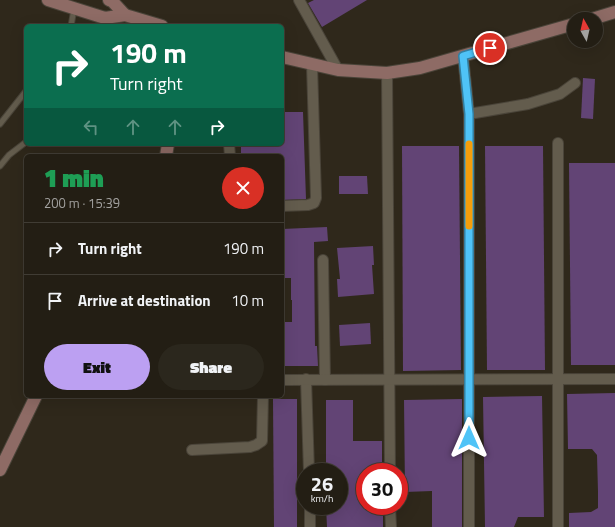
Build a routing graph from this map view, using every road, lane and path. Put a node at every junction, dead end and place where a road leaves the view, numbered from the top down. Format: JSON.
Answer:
{"nodes":[{"id":1,"x":48,"y":0,"type":"edge"},
{"id":2,"x":110,"y":0,"type":"edge"},
{"id":3,"x":299,"y":0,"type":"edge"},
{"id":4,"x":74,"y":8,"type":"junction"},
{"id":5,"x":615,"y":12,"type":"edge"},
{"id":6,"x":125,"y":15,"type":"junction"},
{"id":7,"x":603,"y":16,"type":"edge"},
{"id":8,"x":71,"y":24,"type":"edge"},
{"id":9,"x":155,"y":24,"type":"edge"},
{"id":10,"x":567,"y":26,"type":"edge"},
{"id":11,"x":463,"y":56,"type":"junction"},
{"id":12,"x":284,"y":58,"type":"edge"},
{"id":13,"x":312,"y":65,"type":"junction"},
{"id":14,"x":338,"y":70,"type":"junction"},
{"id":15,"x":386,"y":73,"type":"junction"},
{"id":16,"x":575,"y":83,"type":"dead end"},
{"id":17,"x":24,"y":94,"type":"edge"},
{"id":18,"x":469,"y":114,"type":"junction"},
{"id":19,"x":0,"y":124,"type":"edge"},
{"id":20,"x":558,"y":143,"type":"dead end"},
{"id":21,"x":24,"y":144,"type":"edge"},
{"id":22,"x":0,"y":166,"type":"edge"},
{"id":23,"x":284,"y":206,"type":"edge"},
{"id":24,"x":323,"y":260,"type":"dead end"},
{"id":25,"x":558,"y":378,"type":"junction"},
{"id":26,"x":306,"y":379,"type":"junction"},
{"id":27,"x":389,"y":379,"type":"junction"},
{"id":28,"x":469,"y":379,"type":"junction"},
{"id":29,"x":615,"y":379,"type":"edge"},
{"id":30,"x":284,"y":380,"type":"edge"},
{"id":31,"x":325,"y":380,"type":"junction"},
{"id":32,"x":35,"y":398,"type":"edge"},
{"id":33,"x":263,"y":398,"type":"edge"},
{"id":34,"x":192,"y":450,"type":"dead end"},
{"id":35,"x":4,"y":455,"type":"edge"},
{"id":36,"x":309,"y":463,"type":"edge"},
{"id":37,"x":390,"y":463,"type":"edge"},
{"id":38,"x":0,"y":470,"type":"edge"},
{"id":39,"x":310,"y":515,"type":"edge"},
{"id":40,"x":390,"y":515,"type":"edge"},
{"id":41,"x":310,"y":527,"type":"edge"},
{"id":42,"x":391,"y":527,"type":"edge"},
{"id":43,"x":469,"y":527,"type":"edge"},
{"id":44,"x":558,"y":527,"type":"edge"}],
"edges":[{"from":1,"to":4,"type":"main road"},
{"from":2,"to":6,"type":"main road"},
{"from":3,"to":14,"type":"street"},
{"from":4,"to":6,"type":"main road"},
{"from":4,"to":8,"type":"lane"},
{"from":5,"to":7,"type":"main road"},
{"from":6,"to":9,"type":"main road"},
{"from":10,"to":11,"type":"main road"},
{"from":11,"to":15,"type":"main road"},
{"from":11,"to":18,"type":"street"},
{"from":12,"to":13,"type":"main road"},
{"from":13,"to":14,"type":"main road"},
{"from":13,"to":23,"type":"street"},
{"from":14,"to":15,"type":"main road"},
{"from":15,"to":27,"type":"street"},
{"from":16,"to":18,"type":"street"},
{"from":17,"to":19,"type":"lane"},
{"from":18,"to":28,"type":"street"},
{"from":20,"to":25,"type":"street"},
{"from":21,"to":22,"type":"lane"},
{"from":24,"to":31,"type":"street"},
{"from":25,"to":28,"type":"street"},
{"from":25,"to":29,"type":"street"},
{"from":25,"to":44,"type":"street"},
{"from":26,"to":30,"type":"street"},
{"from":26,"to":31,"type":"street"},
{"from":26,"to":36,"type":"street"},
{"from":27,"to":28,"type":"street"},
{"from":27,"to":31,"type":"street"},
{"from":27,"to":37,"type":"street"},
{"from":28,"to":43,"type":"street"},
{"from":32,"to":35,"type":"main road"},
{"from":33,"to":34,"type":"street"},
{"from":35,"to":38,"type":"main road"},
{"from":39,"to":41,"type":"street"},
{"from":40,"to":42,"type":"street"}]}
